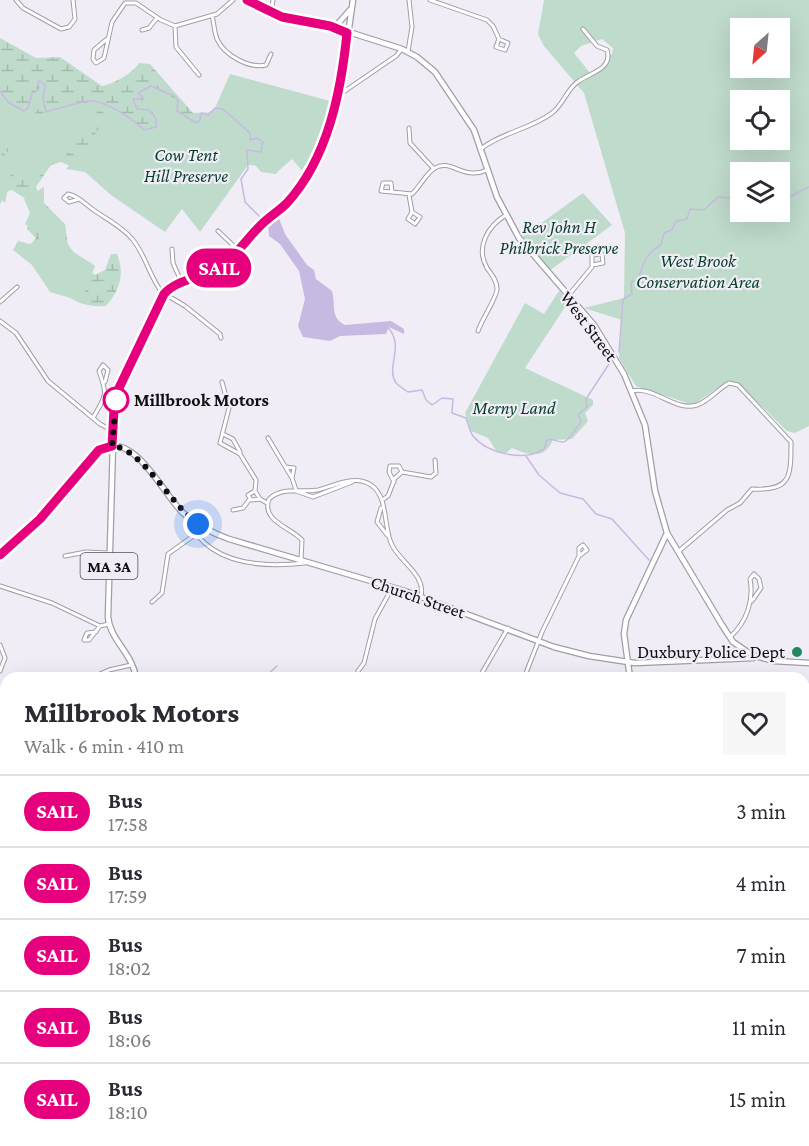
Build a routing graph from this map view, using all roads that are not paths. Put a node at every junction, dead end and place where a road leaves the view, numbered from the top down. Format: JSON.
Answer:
{"nodes":[{"id":1,"x":16,"y":0,"type":"edge"},
{"id":2,"x":73,"y":0,"type":"edge"},
{"id":3,"x":233,"y":0,"type":"edge"},
{"id":4,"x":247,"y":0,"type":"edge"},
{"id":5,"x":273,"y":0,"type":"edge"},
{"id":6,"x":353,"y":0,"type":"edge"},
{"id":7,"x":409,"y":0,"type":"edge"},
{"id":8,"x":430,"y":0,"type":"edge"},
{"id":9,"x":351,"y":8,"type":"junction"},
{"id":10,"x":271,"y":12,"type":"junction"},
{"id":11,"x":212,"y":15,"type":"junction"},
{"id":12,"x":158,"y":18,"type":"junction"},
{"id":13,"x":175,"y":26,"type":"junction"},
{"id":14,"x":335,"y":27,"type":"junction"},
{"id":15,"x":583,"y":29,"type":"dead end"},
{"id":16,"x":142,"y":30,"type":"dead end"},
{"id":17,"x":347,"y":33,"type":"junction"},
{"id":18,"x":107,"y":39,"type":"junction"},
{"id":19,"x":499,"y":39,"type":"junction"},
{"id":20,"x":402,"y":49,"type":"junction"},
{"id":21,"x":408,"y":52,"type":"junction"},
{"id":22,"x":271,"y":54,"type":"dead end"},
{"id":23,"x":199,"y":75,"type":"dead end"},
{"id":24,"x":339,"y":95,"type":"junction"},
{"id":25,"x":409,"y":128,"type":"dead end"},
{"id":26,"x":482,"y":148,"type":"junction"},
{"id":27,"x":434,"y":169,"type":"junction"},
{"id":28,"x":488,"y":169,"type":"junction"},
{"id":29,"x":392,"y":192,"type":"junction"},
{"id":30,"x":409,"y":195,"type":"junction"},
{"id":31,"x":79,"y":199,"type":"dead end"},
{"id":32,"x":412,"y":212,"type":"junction"},
{"id":33,"x":506,"y":215,"type":"junction"},
{"id":34,"x":218,"y":231,"type":"dead end"},
{"id":35,"x":172,"y":249,"type":"dead end"},
{"id":36,"x":238,"y":250,"type":"junction"},
{"id":37,"x":592,"y":265,"type":"junction"},
{"id":38,"x":181,"y":282,"type":"junction"},
{"id":39,"x":17,"y":287,"type":"dead end"},
{"id":40,"x":163,"y":294,"type":"junction"},
{"id":41,"x":568,"y":296,"type":"junction"},
{"id":42,"x":0,"y":302,"type":"edge"},
{"id":43,"x":0,"y":321,"type":"edge"},
{"id":44,"x":478,"y":331,"type":"dead end"},
{"id":45,"x":221,"y":338,"type":"dead end"},
{"id":46,"x":105,"y":382,"type":"junction"},
{"id":47,"x":222,"y":382,"type":"dead end"},
{"id":48,"x":632,"y":391,"type":"junction"},
{"id":49,"x":93,"y":418,"type":"junction"},
{"id":50,"x":113,"y":431,"type":"junction"},
{"id":51,"x":222,"y":434,"type":"junction"},
{"id":52,"x":268,"y":438,"type":"dead end"},
{"id":53,"x":112,"y":446,"type":"junction"},
{"id":54,"x":240,"y":454,"type":"junction"},
{"id":55,"x":435,"y":460,"type":"dead end"},
{"id":56,"x":286,"y":467,"type":"junction"},
{"id":57,"x":402,"y":472,"type":"junction"},
{"id":58,"x":292,"y":478,"type":"junction"},
{"id":59,"x":353,"y":482,"type":"junction"},
{"id":60,"x":394,"y":482,"type":"junction"},
{"id":61,"x":294,"y":490,"type":"junction"},
{"id":62,"x":255,"y":491,"type":"junction"},
{"id":63,"x":260,"y":499,"type":"junction"},
{"id":64,"x":249,"y":500,"type":"junction"},
{"id":65,"x":381,"y":500,"type":"junction"},
{"id":66,"x":267,"y":503,"type":"junction"},
{"id":67,"x":382,"y":506,"type":"junction"},
{"id":68,"x":233,"y":510,"type":"dead end"},
{"id":69,"x":185,"y":515,"type":"junction"},
{"id":70,"x":667,"y":533,"type":"junction"},
{"id":71,"x":196,"y":534,"type":"junction"},
{"id":72,"x":389,"y":537,"type":"junction"},
{"id":73,"x":677,"y":552,"type":"junction"},
{"id":74,"x":109,"y":553,"type":"junction"},
{"id":75,"x":0,"y":555,"type":"edge"},
{"id":76,"x":65,"y":556,"type":"dead end"},
{"id":77,"x":579,"y":556,"type":"dead end"},
{"id":78,"x":301,"y":560,"type":"junction"},
{"id":79,"x":310,"y":562,"type":"junction"},
{"id":80,"x":393,"y":586,"type":"junction"},
{"id":81,"x":1,"y":588,"type":"edge"},
{"id":82,"x":421,"y":596,"type":"junction"},
{"id":83,"x":752,"y":601,"type":"junction"},
{"id":84,"x":152,"y":602,"type":"dead end"},
{"id":85,"x":109,"y":624,"type":"junction"},
{"id":86,"x":100,"y":626,"type":"junction"},
{"id":87,"x":508,"y":628,"type":"junction"},
{"id":88,"x":96,"y":632,"type":"dead end"},
{"id":89,"x":730,"y":637,"type":"junction"},
{"id":90,"x":538,"y":640,"type":"junction"},
{"id":91,"x":0,"y":645,"type":"edge"},
{"id":92,"x":740,"y":647,"type":"junction"},
{"id":93,"x":742,"y":657,"type":"junction"},
{"id":94,"x":759,"y":658,"type":"junction"},
{"id":95,"x":627,"y":663,"type":"junction"},
{"id":96,"x":809,"y":663,"type":"edge"},
{"id":97,"x":133,"y":665,"type":"junction"},
{"id":98,"x":0,"y":671,"type":"edge"},
{"id":99,"x":358,"y":671,"type":"dead end"},
{"id":100,"x":104,"y":672,"type":"edge"},
{"id":101,"x":135,"y":672,"type":"edge"},
{"id":102,"x":482,"y":672,"type":"edge"},
{"id":103,"x":526,"y":672,"type":"edge"},
{"id":104,"x":629,"y":672,"type":"edge"}],
"edges":[{"from":1,"to":2,"type":"street"},
{"from":3,"to":11,"type":"street"},
{"from":4,"to":10,"type":"main road","name":"West Street"},
{"from":5,"to":10,"type":"street"},
{"from":6,"to":9,"type":"main road","number":"MA 3A"},
{"from":7,"to":21,"type":"street"},
{"from":8,"to":19,"type":"street"},
{"from":9,"to":14,"type":"main road"},
{"from":9,"to":17,"type":"main road","number":"MA 3A"},
{"from":10,"to":14,"type":"main road","name":"West Street"},
{"from":11,"to":13,"type":"street"},
{"from":11,"to":22,"type":"street"},
{"from":12,"to":13,"type":"street"},
{"from":12,"to":16,"type":"street"},
{"from":12,"to":18,"type":"street"},
{"from":13,"to":23,"type":"street"},
{"from":14,"to":17,"type":"main road","name":"West Street"},
{"from":15,"to":26,"type":"street"},
{"from":17,"to":20,"type":"main road","name":"West Street"},
{"from":17,"to":24,"type":"main road","number":"MA 3A"},
{"from":18,"to":18,"type":"street"},
{"from":19,"to":19,"type":"street"},
{"from":20,"to":21,"type":"main road","name":"West Street"},
{"from":20,"to":24,"type":"street"},
{"from":21,"to":26,"type":"main road","name":"West Street"},
{"from":24,"to":36,"type":"main road","number":"MA 3A"},
{"from":25,"to":27,"type":"street"},
{"from":26,"to":28,"type":"main road","name":"West Street"},
{"from":27,"to":28,"type":"street"},
{"from":27,"to":30,"type":"street"},
{"from":28,"to":33,"type":"main road","name":"West Street"},
{"from":29,"to":29,"type":"street"},
{"from":29,"to":30,"type":"street"},
{"from":30,"to":32,"type":"street"},
{"from":31,"to":40,"type":"street"},
{"from":32,"to":32,"type":"street"},
{"from":33,"to":41,"type":"main road","name":"West Street"},
{"from":33,"to":44,"type":"street"},
{"from":34,"to":36,"type":"street"},
{"from":35,"to":38,"type":"street"},
{"from":36,"to":38,"type":"main road","number":"MA 3A"},
{"from":37,"to":37,"type":"street"},
{"from":37,"to":41,"type":"street"},
{"from":38,"to":40,"type":"main road","number":"MA 3A"},
{"from":39,"to":42,"type":"street"},
{"from":40,"to":45,"type":"street"},
{"from":40,"to":50,"type":"main road","number":"MA 3A"},
{"from":41,"to":48,"type":"main road","name":"West Street"},
{"from":43,"to":49,"type":"street"},
{"from":46,"to":46,"type":"street"},
{"from":46,"to":49,"type":"street"},
{"from":47,"to":51,"type":"street"},
{"from":48,"to":70,"type":"main road","name":"West Street"},
{"from":48,"to":73,"type":"street"},
{"from":49,"to":50,"type":"street"},
{"from":50,"to":53,"type":"main road","number":"MA 3A"},
{"from":51,"to":54,"type":"street"},
{"from":51,"to":54,"type":"street"},
{"from":52,"to":56,"type":"street"},
{"from":53,"to":69,"type":"main road","name":"Church Street"},
{"from":53,"to":74,"type":"main road","number":"MA 3A"},
{"from":53,"to":75,"type":"main road"},
{"from":54,"to":62,"type":"street"},
{"from":55,"to":57,"type":"street"},
{"from":56,"to":58,"type":"street"},
{"from":56,"to":58,"type":"street"},
{"from":57,"to":60,"type":"street"},
{"from":57,"to":60,"type":"street"},
{"from":58,"to":61,"type":"street"},
{"from":59,"to":61,"type":"street"},
{"from":59,"to":61,"type":"street"},
{"from":59,"to":65,"type":"street"},
{"from":60,"to":65,"type":"street"},
{"from":61,"to":66,"type":"street"},
{"from":62,"to":63,"type":"street"},
{"from":62,"to":64,"type":"street"},
{"from":63,"to":64,"type":"street"},
{"from":63,"to":66,"type":"street"},
{"from":64,"to":68,"type":"street"},
{"from":65,"to":67,"type":"street"},
{"from":66,"to":78,"type":"street"},
{"from":67,"to":72,"type":"street"},
{"from":67,"to":72,"type":"street"},
{"from":69,"to":71,"type":"street"},
{"from":69,"to":78,"type":"main road","name":"Church Street"},
{"from":70,"to":73,"type":"main road","name":"West Street"},
{"from":70,"to":95,"type":"main road"},
{"from":71,"to":79,"type":"street"},
{"from":71,"to":84,"type":"street"},
{"from":72,"to":82,"type":"street"},
{"from":73,"to":89,"type":"main road","name":"West Street"},
{"from":74,"to":76,"type":"street"},
{"from":74,"to":85,"type":"main road","number":"MA 3A"},
{"from":77,"to":90,"type":"street"},
{"from":78,"to":79,"type":"main road","name":"Church Street"},
{"from":79,"to":80,"type":"main road","name":"Church Street"},
{"from":80,"to":82,"type":"main road","name":"Church Street"},
{"from":80,"to":99,"type":"street"},
{"from":81,"to":86,"type":"street"},
{"from":82,"to":87,"type":"main road","name":"Church Street"},
{"from":83,"to":83,"type":"street"},
{"from":83,"to":89,"type":"street"},
{"from":85,"to":86,"type":"street"},
{"from":85,"to":97,"type":"main road"},
{"from":86,"to":88,"type":"street"},
{"from":87,"to":90,"type":"main road","name":"Church Street"},
{"from":87,"to":102,"type":"street"},
{"from":89,"to":92,"type":"main road","name":"West Street"},
{"from":90,"to":95,"type":"main road","name":"Church Street"},
{"from":90,"to":103,"type":"street"},
{"from":91,"to":98,"type":"street"},
{"from":92,"to":93,"type":"main road"},
{"from":92,"to":94,"type":"main road","name":"West Street"},
{"from":93,"to":94,"type":"main road","name":"Church Street"},
{"from":93,"to":95,"type":"main road","name":"Church Street"},
{"from":94,"to":96,"type":"main road","name":"West Street"},
{"from":95,"to":104,"type":"main road"},
{"from":97,"to":100,"type":"street"},
{"from":97,"to":101,"type":"main road"}]}
